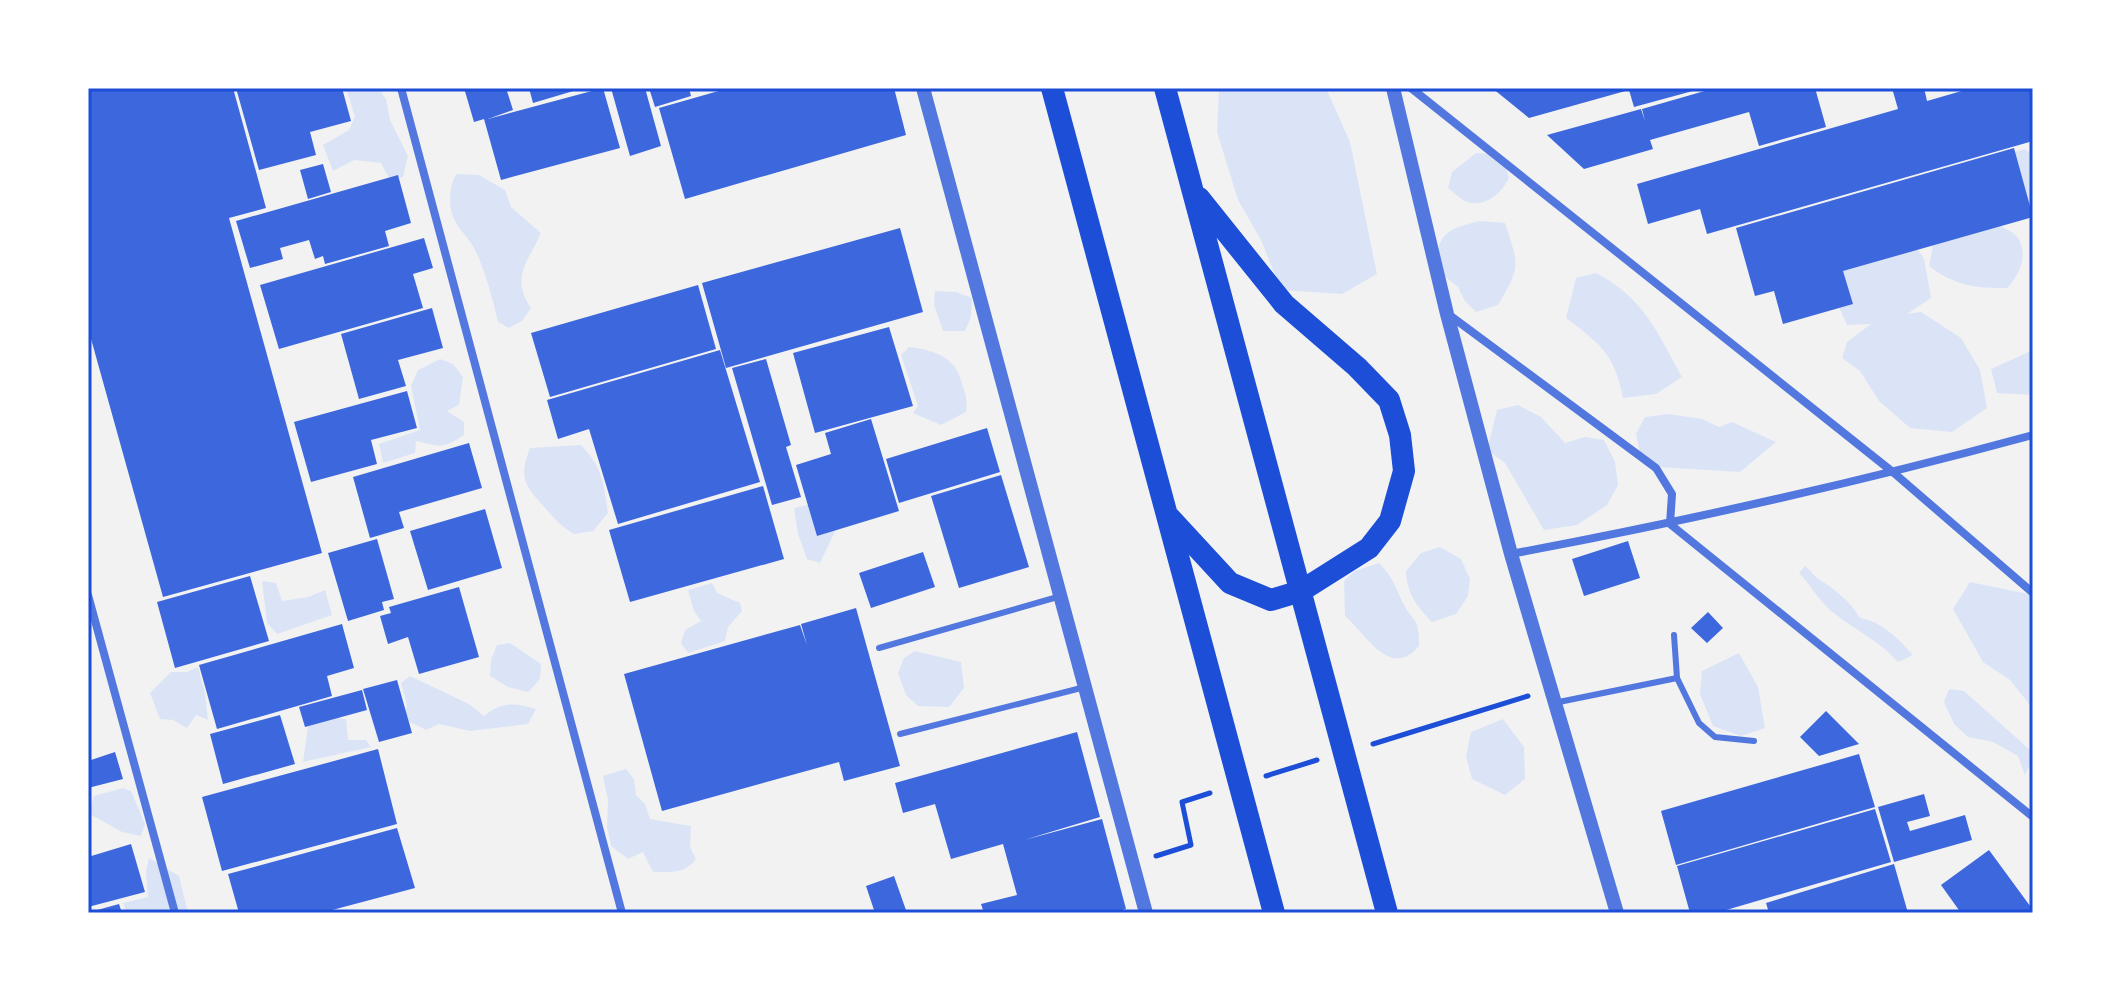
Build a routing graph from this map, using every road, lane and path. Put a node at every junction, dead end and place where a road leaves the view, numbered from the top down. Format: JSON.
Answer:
{"nodes":[{"id":1,"x":401,"y":88,"type":"edge"},
{"id":2,"x":923,"y":88,"type":"edge"},
{"id":3,"x":1052,"y":88,"type":"edge"},
{"id":4,"x":1165,"y":88,"type":"edge"},
{"id":5,"x":1393,"y":88,"type":"edge"},
{"id":6,"x":1411,"y":88,"type":"edge"},
{"id":7,"x":1192,"y":189,"type":"junction"},
{"id":8,"x":1447,"y":314,"type":"junction"},
{"id":9,"x":2033,"y":435,"type":"edge"},
{"id":10,"x":1894,"y":473,"type":"junction"},
{"id":11,"x":1167,"y":514,"type":"junction"},
{"id":12,"x":1670,"y":524,"type":"junction"},
{"id":13,"x":1511,"y":554,"type":"junction"},
{"id":14,"x":1301,"y":591,"type":"junction"},
{"id":15,"x":2033,"y":593,"type":"edge"},
{"id":16,"x":88,"y":595,"type":"edge"},
{"id":17,"x":1061,"y":596,"type":"junction"},
{"id":18,"x":1674,"y":635,"type":"dead end"},
{"id":19,"x":879,"y":648,"type":"dead end"},
{"id":20,"x":1677,"y":678,"type":"junction"},
{"id":21,"x":1085,"y":687,"type":"junction"},
{"id":22,"x":1552,"y":696,"type":"junction"},
{"id":23,"x":900,"y":734,"type":"dead end"},
{"id":24,"x":1754,"y":741,"type":"dead end"},
{"id":25,"x":1360,"y":747,"type":"dead end"},
{"id":26,"x":1331,"y":756,"type":"dead end"},
{"id":27,"x":1256,"y":779,"type":"dead end"},
{"id":28,"x":1212,"y":793,"type":"dead end"},
{"id":29,"x":2033,"y":817,"type":"edge"},
{"id":30,"x":1132,"y":864,"type":"junction"},
{"id":31,"x":175,"y":913,"type":"edge"},
{"id":32,"x":622,"y":913,"type":"edge"},
{"id":33,"x":1146,"y":913,"type":"edge"},
{"id":34,"x":1274,"y":913,"type":"edge"},
{"id":35,"x":1387,"y":913,"type":"edge"},
{"id":36,"x":1617,"y":913,"type":"edge"}],
"edges":[{"from":1,"to":32,"type":"street"},
{"from":2,"to":17,"type":"street"},
{"from":3,"to":11,"type":"highway"},
{"from":4,"to":7,"type":"highway"},
{"from":5,"to":8,"type":"street"},
{"from":6,"to":10,"type":"street"},
{"from":7,"to":14,"type":"highway"},
{"from":7,"to":14,"type":"highway"},
{"from":8,"to":12,"type":"street"},
{"from":8,"to":13,"type":"street"},
{"from":9,"to":10,"type":"street"},
{"from":10,"to":12,"type":"street"},
{"from":10,"to":15,"type":"street"},
{"from":11,"to":14,"type":"highway"},
{"from":11,"to":34,"type":"highway"},
{"from":12,"to":13,"type":"street"},
{"from":12,"to":29,"type":"street"},
{"from":13,"to":22,"type":"street"},
{"from":14,"to":35,"type":"highway"},
{"from":16,"to":31,"type":"street"},
{"from":17,"to":19,"type":"lane"},
{"from":17,"to":21,"type":"street"},
{"from":18,"to":20,"type":"lane"},
{"from":20,"to":22,"type":"lane"},
{"from":20,"to":24,"type":"lane"},
{"from":21,"to":23,"type":"lane"},
{"from":21,"to":30,"type":"street"},
{"from":22,"to":25,"type":"path"},
{"from":22,"to":36,"type":"street"},
{"from":26,"to":27,"type":"path"},
{"from":28,"to":30,"type":"path"},
{"from":30,"to":33,"type":"street"}]}
